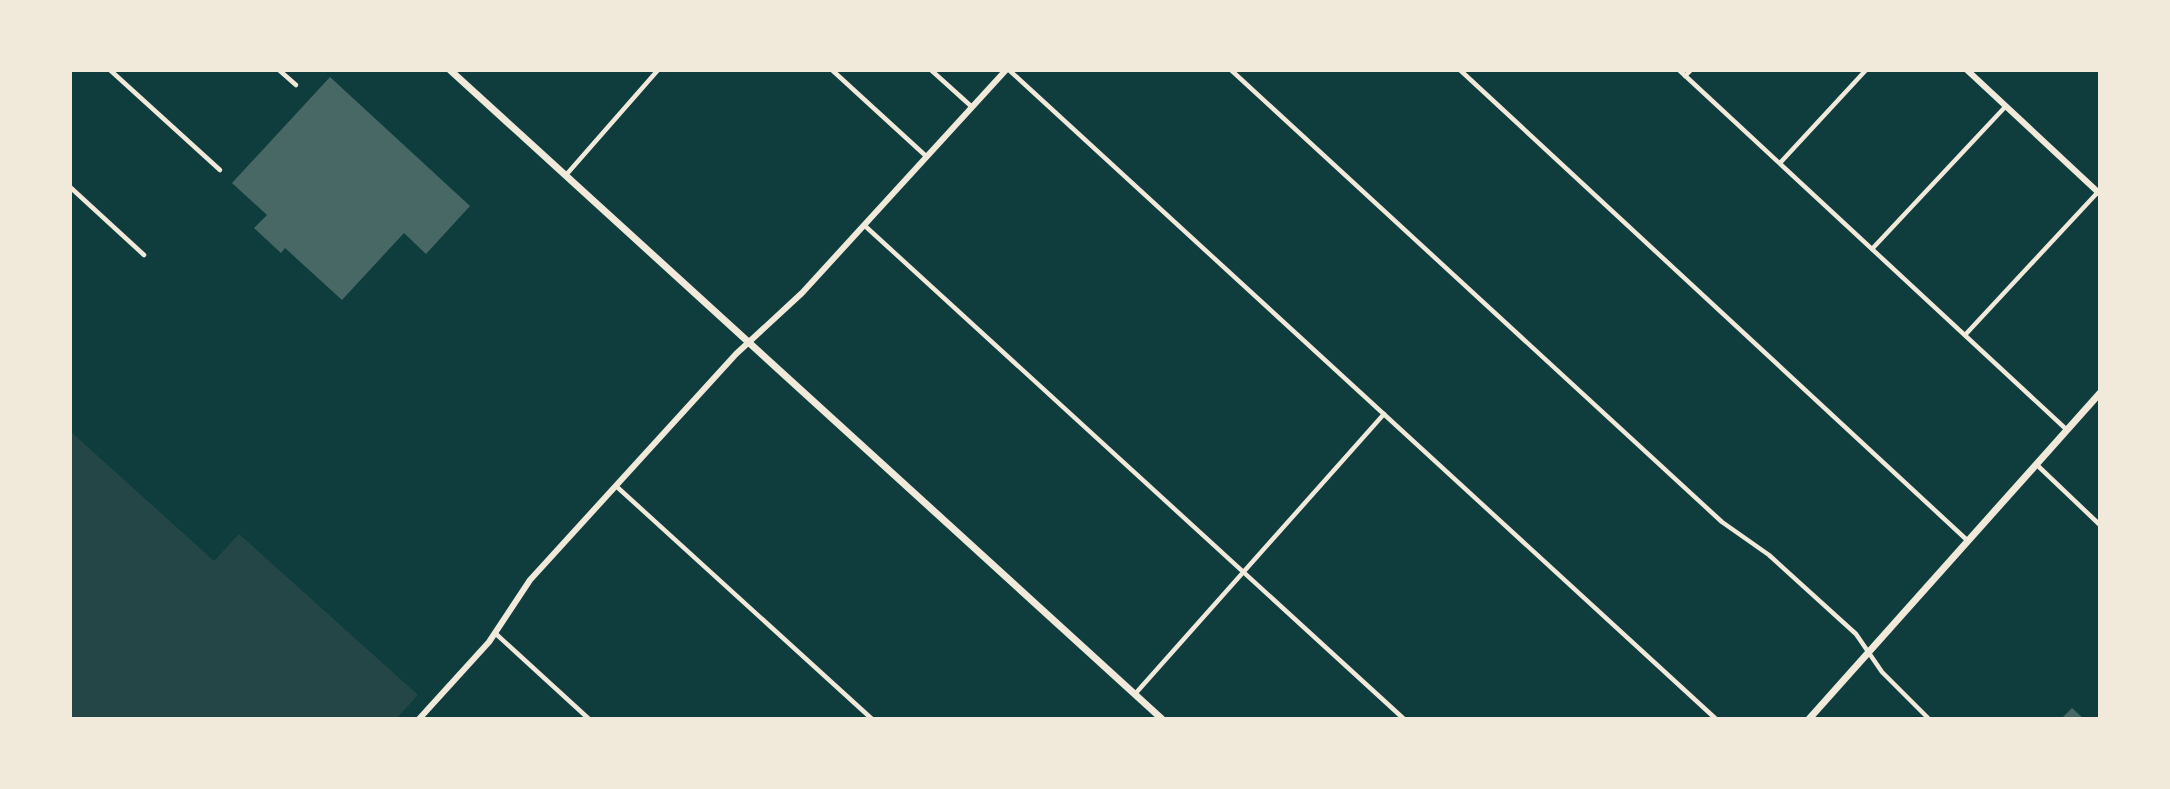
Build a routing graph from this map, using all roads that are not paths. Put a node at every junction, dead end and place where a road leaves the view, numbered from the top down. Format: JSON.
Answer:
{"nodes":[{"id":1,"x":110,"y":70,"type":"edge"},
{"id":2,"x":279,"y":70,"type":"edge"},
{"id":3,"x":450,"y":70,"type":"edge"},
{"id":4,"x":832,"y":70,"type":"edge"},
{"id":5,"x":931,"y":70,"type":"edge"},
{"id":6,"x":1008,"y":70,"type":"edge"},
{"id":7,"x":1231,"y":70,"type":"edge"},
{"id":8,"x":1460,"y":70,"type":"edge"},
{"id":9,"x":1679,"y":70,"type":"edge"},
{"id":10,"x":1691,"y":70,"type":"edge"},
{"id":11,"x":1866,"y":70,"type":"edge"},
{"id":12,"x":1967,"y":70,"type":"edge"},
{"id":13,"x":654,"y":71,"type":"edge"},
{"id":14,"x":1685,"y":76,"type":"junction"},
{"id":15,"x":296,"y":85,"type":"dead end"},
{"id":16,"x":2006,"y":106,"type":"junction"},
{"id":17,"x":972,"y":108,"type":"junction"},
{"id":18,"x":927,"y":157,"type":"junction"},
{"id":19,"x":1780,"y":163,"type":"junction"},
{"id":20,"x":220,"y":170,"type":"dead end"},
{"id":21,"x":565,"y":175,"type":"junction"},
{"id":22,"x":70,"y":187,"type":"edge"},
{"id":23,"x":2099,"y":193,"type":"edge"},
{"id":24,"x":864,"y":224,"type":"junction"},
{"id":25,"x":1872,"y":248,"type":"junction"},
{"id":26,"x":144,"y":255,"type":"dead end"},
{"id":27,"x":1965,"y":335,"type":"junction"},
{"id":28,"x":748,"y":343,"type":"junction"},
{"id":29,"x":2100,"y":393,"type":"edge"},
{"id":30,"x":1384,"y":414,"type":"junction"},
{"id":31,"x":2067,"y":429,"type":"junction"},
{"id":32,"x":2036,"y":464,"type":"junction"},
{"id":33,"x":615,"y":486,"type":"junction"},
{"id":34,"x":2100,"y":525,"type":"edge"},
{"id":35,"x":1968,"y":541,"type":"junction"},
{"id":36,"x":1242,"y":573,"type":"junction"},
{"id":37,"x":495,"y":633,"type":"junction"},
{"id":38,"x":1868,"y":652,"type":"junction"},
{"id":39,"x":1135,"y":694,"type":"junction"},
{"id":40,"x":419,"y":719,"type":"edge"},
{"id":41,"x":589,"y":719,"type":"edge"},
{"id":42,"x":872,"y":719,"type":"edge"},
{"id":43,"x":1162,"y":719,"type":"edge"},
{"id":44,"x":1404,"y":719,"type":"edge"},
{"id":45,"x":1716,"y":719,"type":"edge"},
{"id":46,"x":1809,"y":719,"type":"edge"},
{"id":47,"x":1929,"y":719,"type":"edge"}],
"edges":[{"from":1,"to":20,"type":"street"},
{"from":2,"to":15,"type":"street"},
{"from":3,"to":21,"type":"main road"},
{"from":4,"to":18,"type":"street"},
{"from":5,"to":17,"type":"street"},
{"from":6,"to":17,"type":"street"},
{"from":6,"to":30,"type":"street"},
{"from":7,"to":38,"type":"street"},
{"from":8,"to":35,"type":"street"},
{"from":9,"to":14,"type":"street"},
{"from":10,"to":14,"type":"street"},
{"from":11,"to":19,"type":"street"},
{"from":12,"to":16,"type":"street"},
{"from":13,"to":21,"type":"street"},
{"from":14,"to":19,"type":"street"},
{"from":16,"to":23,"type":"street"},
{"from":16,"to":25,"type":"street"},
{"from":17,"to":18,"type":"street"},
{"from":18,"to":24,"type":"street"},
{"from":19,"to":25,"type":"street"},
{"from":21,"to":28,"type":"main road"},
{"from":22,"to":26,"type":"street"},
{"from":23,"to":27,"type":"street"},
{"from":24,"to":28,"type":"street"},
{"from":24,"to":36,"type":"street"},
{"from":25,"to":27,"type":"street"},
{"from":27,"to":31,"type":"street"},
{"from":28,"to":33,"type":"street"},
{"from":28,"to":39,"type":"main road"},
{"from":29,"to":31,"type":"main road"},
{"from":30,"to":36,"type":"street"},
{"from":30,"to":45,"type":"street"},
{"from":31,"to":32,"type":"main road"},
{"from":32,"to":34,"type":"street"},
{"from":32,"to":35,"type":"main road"},
{"from":33,"to":37,"type":"street"},
{"from":33,"to":42,"type":"street"},
{"from":35,"to":38,"type":"main road"},
{"from":36,"to":39,"type":"street"},
{"from":36,"to":44,"type":"street"},
{"from":37,"to":40,"type":"street"},
{"from":37,"to":41,"type":"street"},
{"from":38,"to":46,"type":"main road"},
{"from":38,"to":47,"type":"street"},
{"from":39,"to":43,"type":"main road"}]}
